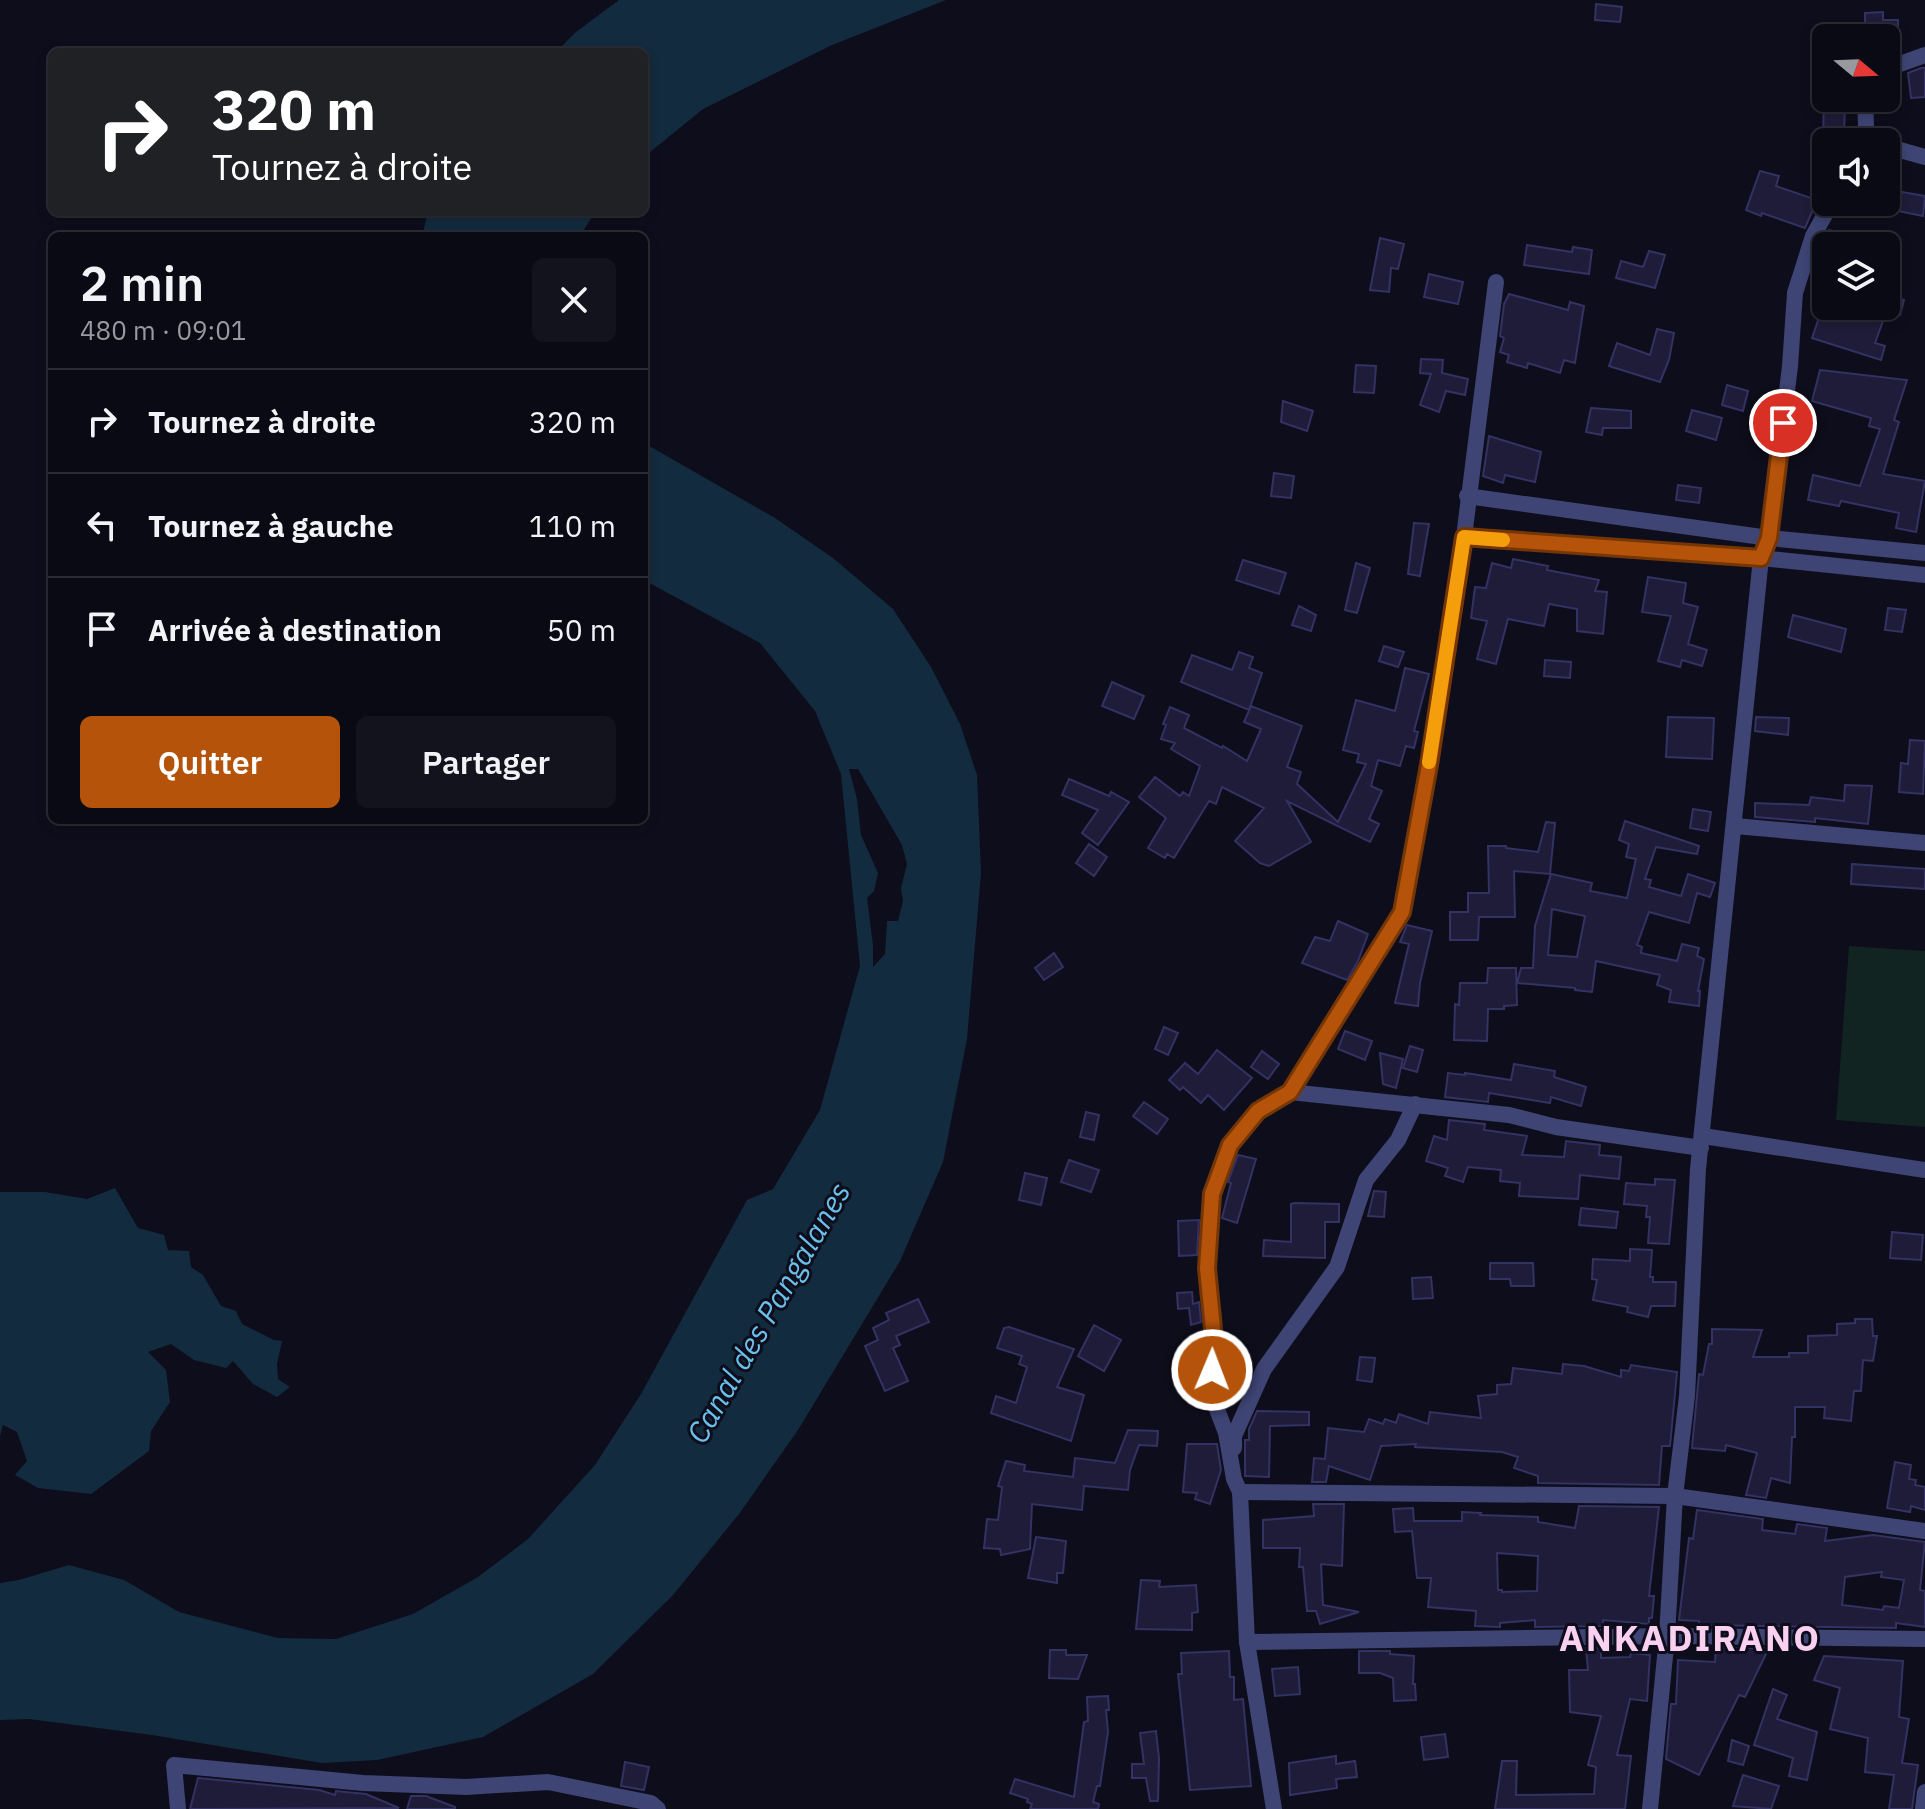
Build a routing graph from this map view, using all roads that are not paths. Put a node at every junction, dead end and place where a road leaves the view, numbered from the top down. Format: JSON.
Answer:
{"nodes":[{"id":1,"x":1925,"y":55,"type":"edge"},
{"id":2,"x":1900,"y":64,"type":"edge"},
{"id":3,"x":1900,"y":150,"type":"edge"},
{"id":4,"x":1925,"y":157,"type":"edge"},
{"id":5,"x":1824,"y":216,"type":"edge"},
{"id":6,"x":1496,"y":282,"type":"dead end"},
{"id":7,"x":1467,"y":496,"type":"junction"},
{"id":8,"x":1464,"y":537,"type":"junction"},
{"id":9,"x":1769,"y":538,"type":"junction"},
{"id":10,"x":1925,"y":553,"type":"edge"},
{"id":11,"x":1761,"y":558,"type":"junction"},
{"id":12,"x":1925,"y":575,"type":"edge"},
{"id":13,"x":1735,"y":826,"type":"junction"},
{"id":14,"x":1925,"y":843,"type":"edge"},
{"id":15,"x":1290,"y":1092,"type":"junction"},
{"id":16,"x":1415,"y":1104,"type":"junction"},
{"id":17,"x":1702,"y":1142,"type":"junction"},
{"id":18,"x":1925,"y":1170,"type":"edge"},
{"id":19,"x":1237,"y":1485,"type":"junction"},
{"id":20,"x":1675,"y":1496,"type":"junction"},
{"id":21,"x":1925,"y":1531,"type":"edge"},
{"id":22,"x":1667,"y":1636,"type":"junction"},
{"id":23,"x":1925,"y":1639,"type":"edge"},
{"id":24,"x":1247,"y":1642,"type":"junction"},
{"id":25,"x":1925,"y":1792,"type":"edge"},
{"id":26,"x":178,"y":1809,"type":"edge"},
{"id":27,"x":658,"y":1809,"type":"edge"},
{"id":28,"x":1274,"y":1809,"type":"edge"},
{"id":29,"x":1650,"y":1809,"type":"edge"},
{"id":30,"x":1923,"y":1809,"type":"edge"}],
"edges":[{"from":1,"to":2,"type":"street"},
{"from":3,"to":4,"type":"street"},
{"from":5,"to":9,"type":"street"},
{"from":6,"to":7,"type":"street"},
{"from":7,"to":8,"type":"street"},
{"from":7,"to":9,"type":"street"},
{"from":8,"to":11,"type":"street"},
{"from":8,"to":15,"type":"street"},
{"from":9,"to":10,"type":"street"},
{"from":9,"to":11,"type":"street"},
{"from":11,"to":12,"type":"street"},
{"from":11,"to":13,"type":"street"},
{"from":13,"to":14,"type":"street"},
{"from":13,"to":17,"type":"street"},
{"from":15,"to":16,"type":"street"},
{"from":15,"to":19,"type":"street"},
{"from":16,"to":17,"type":"street"},
{"from":16,"to":19,"type":"street"},
{"from":17,"to":18,"type":"street"},
{"from":17,"to":20,"type":"street"},
{"from":19,"to":20,"type":"street"},
{"from":19,"to":24,"type":"street"},
{"from":20,"to":21,"type":"street"},
{"from":20,"to":22,"type":"street"},
{"from":22,"to":23,"type":"street"},
{"from":22,"to":24,"type":"street"},
{"from":22,"to":29,"type":"street"},
{"from":24,"to":28,"type":"street"},
{"from":25,"to":30,"type":"street"},
{"from":26,"to":27,"type":"street"}]}
